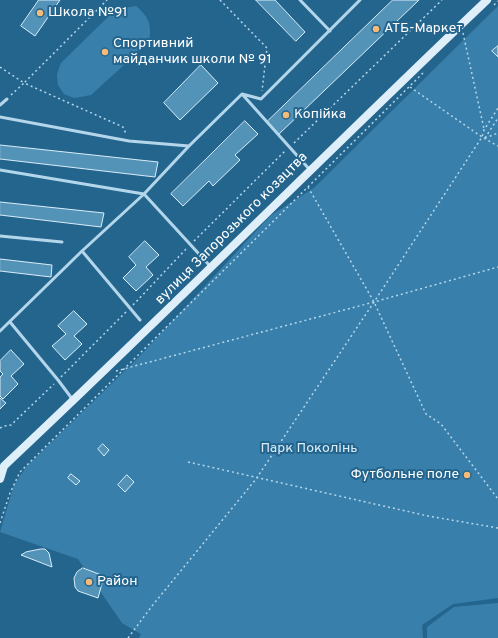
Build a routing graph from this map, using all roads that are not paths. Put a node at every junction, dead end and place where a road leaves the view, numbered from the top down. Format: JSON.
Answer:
{"nodes":[{"id":1,"x":300,"y":0,"type":"edge"},
{"id":2,"x":360,"y":0,"type":"edge"},
{"id":3,"x":490,"y":3,"type":"edge"},
{"id":4,"x":330,"y":31,"type":"junction"},
{"id":5,"x":242,"y":94,"type":"junction"},
{"id":6,"x":7,"y":99,"type":"road end"},
{"id":7,"x":0,"y":105,"type":"edge"},
{"id":8,"x":0,"y":117,"type":"edge"},
{"id":9,"x":189,"y":146,"type":"junction"},
{"id":10,"x":0,"y":170,"type":"edge"},
{"id":11,"x":310,"y":170,"type":"junction"},
{"id":12,"x":144,"y":194,"type":"junction"},
{"id":13,"x":0,"y":236,"type":"edge"},
{"id":14,"x":62,"y":242,"type":"dead end"},
{"id":15,"x":82,"y":251,"type":"junction"},
{"id":16,"x":211,"y":268,"type":"junction"},
{"id":17,"x":140,"y":320,"type":"dead end"},
{"id":18,"x":10,"y":322,"type":"junction"},
{"id":19,"x":0,"y":331,"type":"edge"},
{"id":20,"x":73,"y":401,"type":"junction"},
{"id":21,"x":2,"y":464,"type":"edge"},
{"id":22,"x":0,"y":479,"type":"edge"}],
"edges":[{"from":1,"to":4,"type":"lane"},
{"from":2,"to":4,"type":"lane"},
{"from":3,"to":11,"type":"street","name":"вулиця Запорозького козацтва"},
{"from":4,"to":5,"type":"lane"},
{"from":5,"to":9,"type":"lane"},
{"from":5,"to":11,"type":"lane"},
{"from":6,"to":7,"type":"lane"},
{"from":8,"to":9,"type":"lane"},
{"from":9,"to":12,"type":"lane"},
{"from":10,"to":12,"type":"lane"},
{"from":11,"to":16,"type":"street","name":"вулиця Запорозького козацтва"},
{"from":12,"to":15,"type":"lane"},
{"from":12,"to":16,"type":"lane"},
{"from":13,"to":14,"type":"lane"},
{"from":15,"to":17,"type":"lane"},
{"from":15,"to":18,"type":"lane"},
{"from":16,"to":20,"type":"street","name":"вулиця Запорозького козацтва"},
{"from":18,"to":19,"type":"lane"},
{"from":18,"to":20,"type":"lane"},
{"from":20,"to":21,"type":"street","name":"вулиця Запорозького козацтва"},
{"from":21,"to":22,"type":"street","name":"вулиця Запорозького козацтва"}]}
